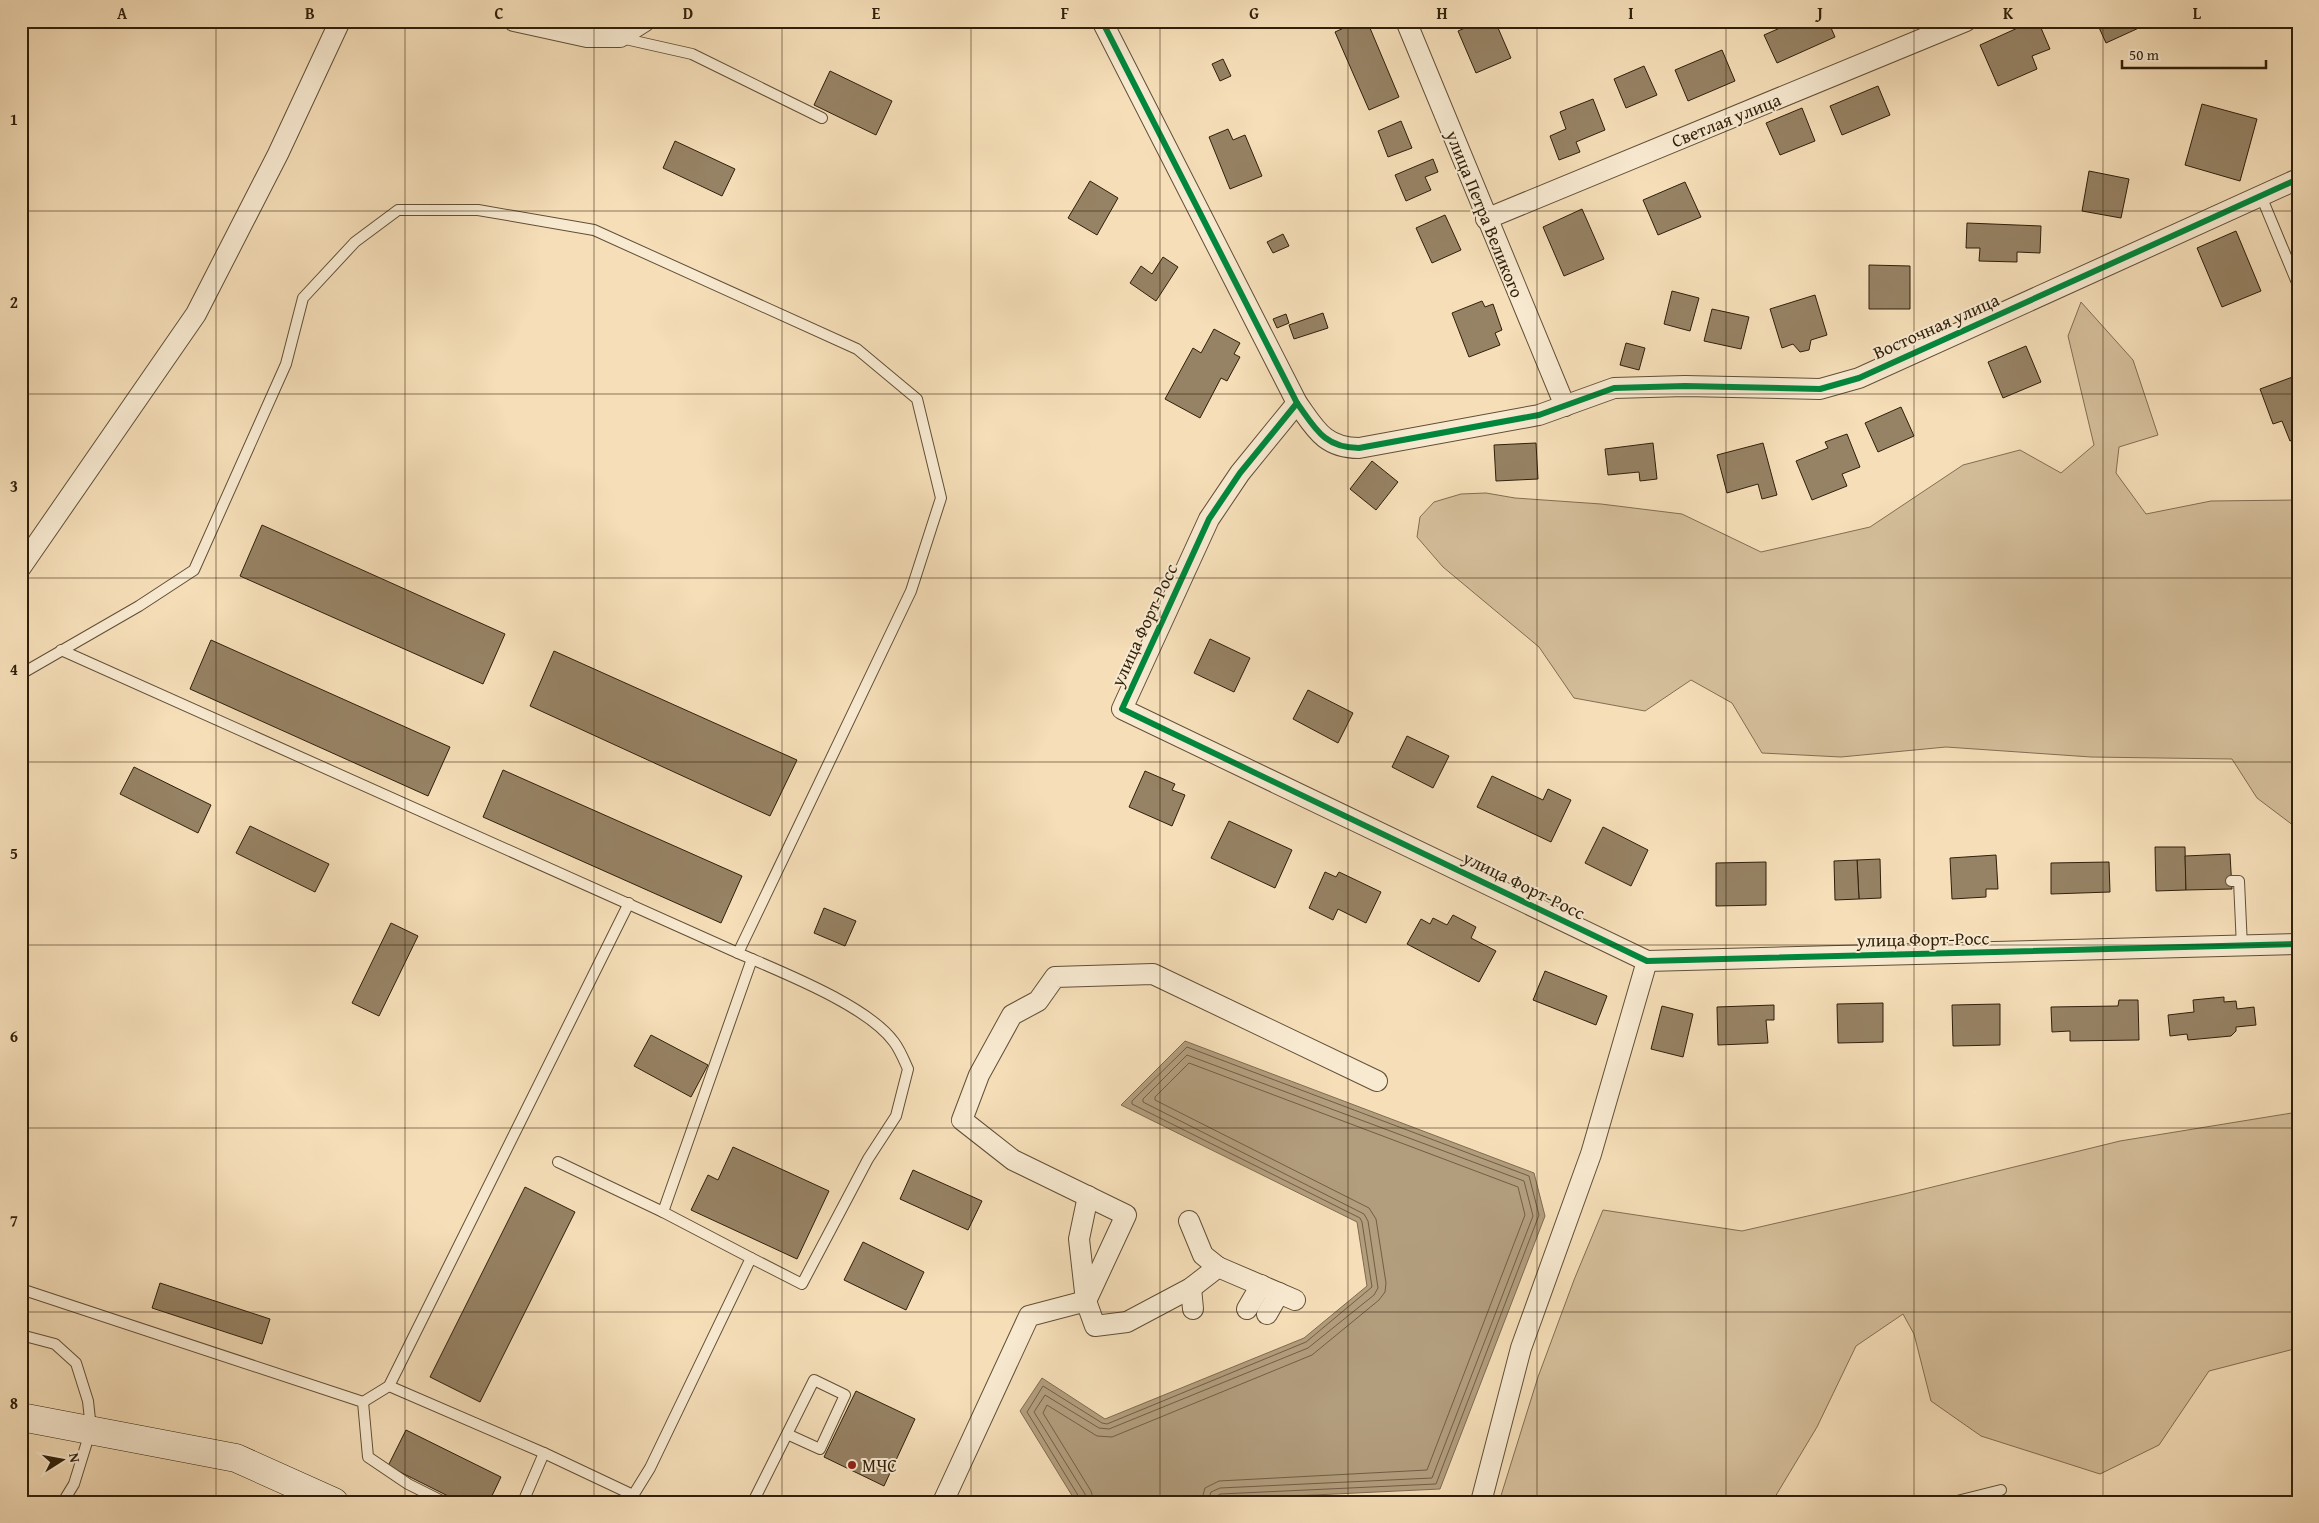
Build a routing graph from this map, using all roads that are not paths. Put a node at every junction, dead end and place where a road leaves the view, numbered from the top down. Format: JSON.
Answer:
{"nodes":[{"id":1,"x":340,"y":21,"type":"edge"},
{"id":2,"x":514,"y":21,"type":"edge"},
{"id":3,"x":645,"y":21,"type":"edge"},
{"id":4,"x":1102,"y":21,"type":"edge"},
{"id":5,"x":1406,"y":21,"type":"edge"},
{"id":6,"x":1966,"y":21,"type":"edge"},
{"id":7,"x":620,"y":38,"type":"junction"},
{"id":8,"x":822,"y":118,"type":"dead end"},
{"id":9,"x":2298,"y":180,"type":"edge"},
{"id":10,"x":2261,"y":196,"type":"junction"},
{"id":11,"x":1486,"y":219,"type":"junction"},
{"id":12,"x":2298,"y":285,"type":"edge"},
{"id":13,"x":1296,"y":403,"type":"junction"},
{"id":14,"x":1565,"y":406,"type":"junction"},
{"id":15,"x":21,"y":567,"type":"edge"},
{"id":16,"x":61,"y":650,"type":"junction"},
{"id":17,"x":21,"y":674,"type":"edge"},
{"id":18,"x":2232,"y":880,"type":"dead end"},
{"id":19,"x":629,"y":903,"type":"junction"},
{"id":20,"x":2298,"y":944,"type":"edge"},
{"id":21,"x":2242,"y":947,"type":"junction"},
{"id":22,"x":738,"y":953,"type":"junction"},
{"id":23,"x":752,"y":959,"type":"junction"},
{"id":24,"x":1647,"y":961,"type":"junction"},
{"id":25,"x":1377,"y":1081,"type":"dead end"},
{"id":26,"x":558,"y":1162,"type":"dead end"},
{"id":27,"x":1088,"y":1196,"type":"junction"},
{"id":28,"x":663,"y":1212,"type":"junction"},
{"id":29,"x":1189,"y":1221,"type":"dead end"},
{"id":30,"x":751,"y":1258,"type":"junction"},
{"id":31,"x":1218,"y":1267,"type":"junction"},
{"id":32,"x":1261,"y":1285,"type":"junction"},
{"id":33,"x":1191,"y":1288,"type":"junction"},
{"id":34,"x":21,"y":1289,"type":"edge"},
{"id":35,"x":1086,"y":1301,"type":"junction"},
{"id":36,"x":1247,"y":1309,"type":"dead end"},
{"id":37,"x":1193,"y":1310,"type":"dead end"},
{"id":38,"x":1267,"y":1314,"type":"dead end"},
{"id":39,"x":21,"y":1335,"type":"edge"},
{"id":40,"x":389,"y":1386,"type":"junction"},
{"id":41,"x":363,"y":1402,"type":"junction"},
{"id":42,"x":21,"y":1417,"type":"edge"},
{"id":43,"x":91,"y":1429,"type":"junction"},
{"id":44,"x":788,"y":1434,"type":"junction"},
{"id":45,"x":544,"y":1453,"type":"junction"},
{"id":46,"x":2001,"y":1490,"type":"dead end"},
{"id":47,"x":631,"y":1498,"type":"edge"},
{"id":48,"x":64,"y":1502,"type":"edge"},
{"id":49,"x":334,"y":1502,"type":"edge"},
{"id":50,"x":444,"y":1502,"type":"edge"},
{"id":51,"x":523,"y":1502,"type":"edge"},
{"id":52,"x":753,"y":1502,"type":"edge"},
{"id":53,"x":943,"y":1502,"type":"edge"},
{"id":54,"x":1481,"y":1502,"type":"edge"},
{"id":55,"x":1953,"y":1502,"type":"edge"}],
"edges":[{"from":1,"to":15,"type":"street"},
{"from":2,"to":7,"type":"street"},
{"from":3,"to":7,"type":"street"},
{"from":4,"to":13,"type":"street","name":"Восточная улица"},
{"from":5,"to":11,"type":"street","name":"улица Петра Великого"},
{"from":6,"to":11,"type":"street","name":"Светлая улица"},
{"from":7,"to":8,"type":"lane"},
{"from":9,"to":10,"type":"street","name":"Восточная улица"},
{"from":10,"to":12,"type":"lane"},
{"from":10,"to":14,"type":"street","name":"Восточная улица"},
{"from":11,"to":14,"type":"street","name":"улица Петра Великого"},
{"from":13,"to":14,"type":"street","name":"Восточная улица"},
{"from":13,"to":24,"type":"street","name":"улица Форт-Росс"},
{"from":16,"to":17,"type":"lane"},
{"from":16,"to":19,"type":"lane"},
{"from":16,"to":22,"type":"lane"},
{"from":18,"to":21,"type":"lane"},
{"from":19,"to":22,"type":"lane"},
{"from":19,"to":40,"type":"lane"},
{"from":20,"to":21,"type":"street","name":"улица Форт-Росс"},
{"from":21,"to":24,"type":"street","name":"улица Форт-Росс"},
{"from":22,"to":23,"type":"lane"},
{"from":23,"to":28,"type":"lane"},
{"from":23,"to":30,"type":"lane"},
{"from":24,"to":54,"type":"street"},
{"from":25,"to":27,"type":"street"},
{"from":26,"to":28,"type":"lane"},
{"from":27,"to":35,"type":"street"},
{"from":27,"to":35,"type":"street"},
{"from":28,"to":30,"type":"lane"},
{"from":29,"to":31,"type":"street"},
{"from":30,"to":47,"type":"lane"},
{"from":31,"to":32,"type":"street"},
{"from":31,"to":33,"type":"street"},
{"from":32,"to":36,"type":"street"},
{"from":32,"to":38,"type":"street"},
{"from":33,"to":35,"type":"street"},
{"from":33,"to":37,"type":"street"},
{"from":34,"to":41,"type":"lane"},
{"from":35,"to":53,"type":"street"},
{"from":39,"to":43,"type":"lane"},
{"from":40,"to":41,"type":"lane"},
{"from":40,"to":45,"type":"lane"},
{"from":41,"to":50,"type":"lane"},
{"from":42,"to":43,"type":"main road"},
{"from":43,"to":48,"type":"lane"},
{"from":43,"to":49,"type":"main road"},
{"from":44,"to":44,"type":"lane"},
{"from":44,"to":52,"type":"lane"},
{"from":45,"to":47,"type":"lane"},
{"from":45,"to":51,"type":"lane"},
{"from":46,"to":55,"type":"lane"}]}
